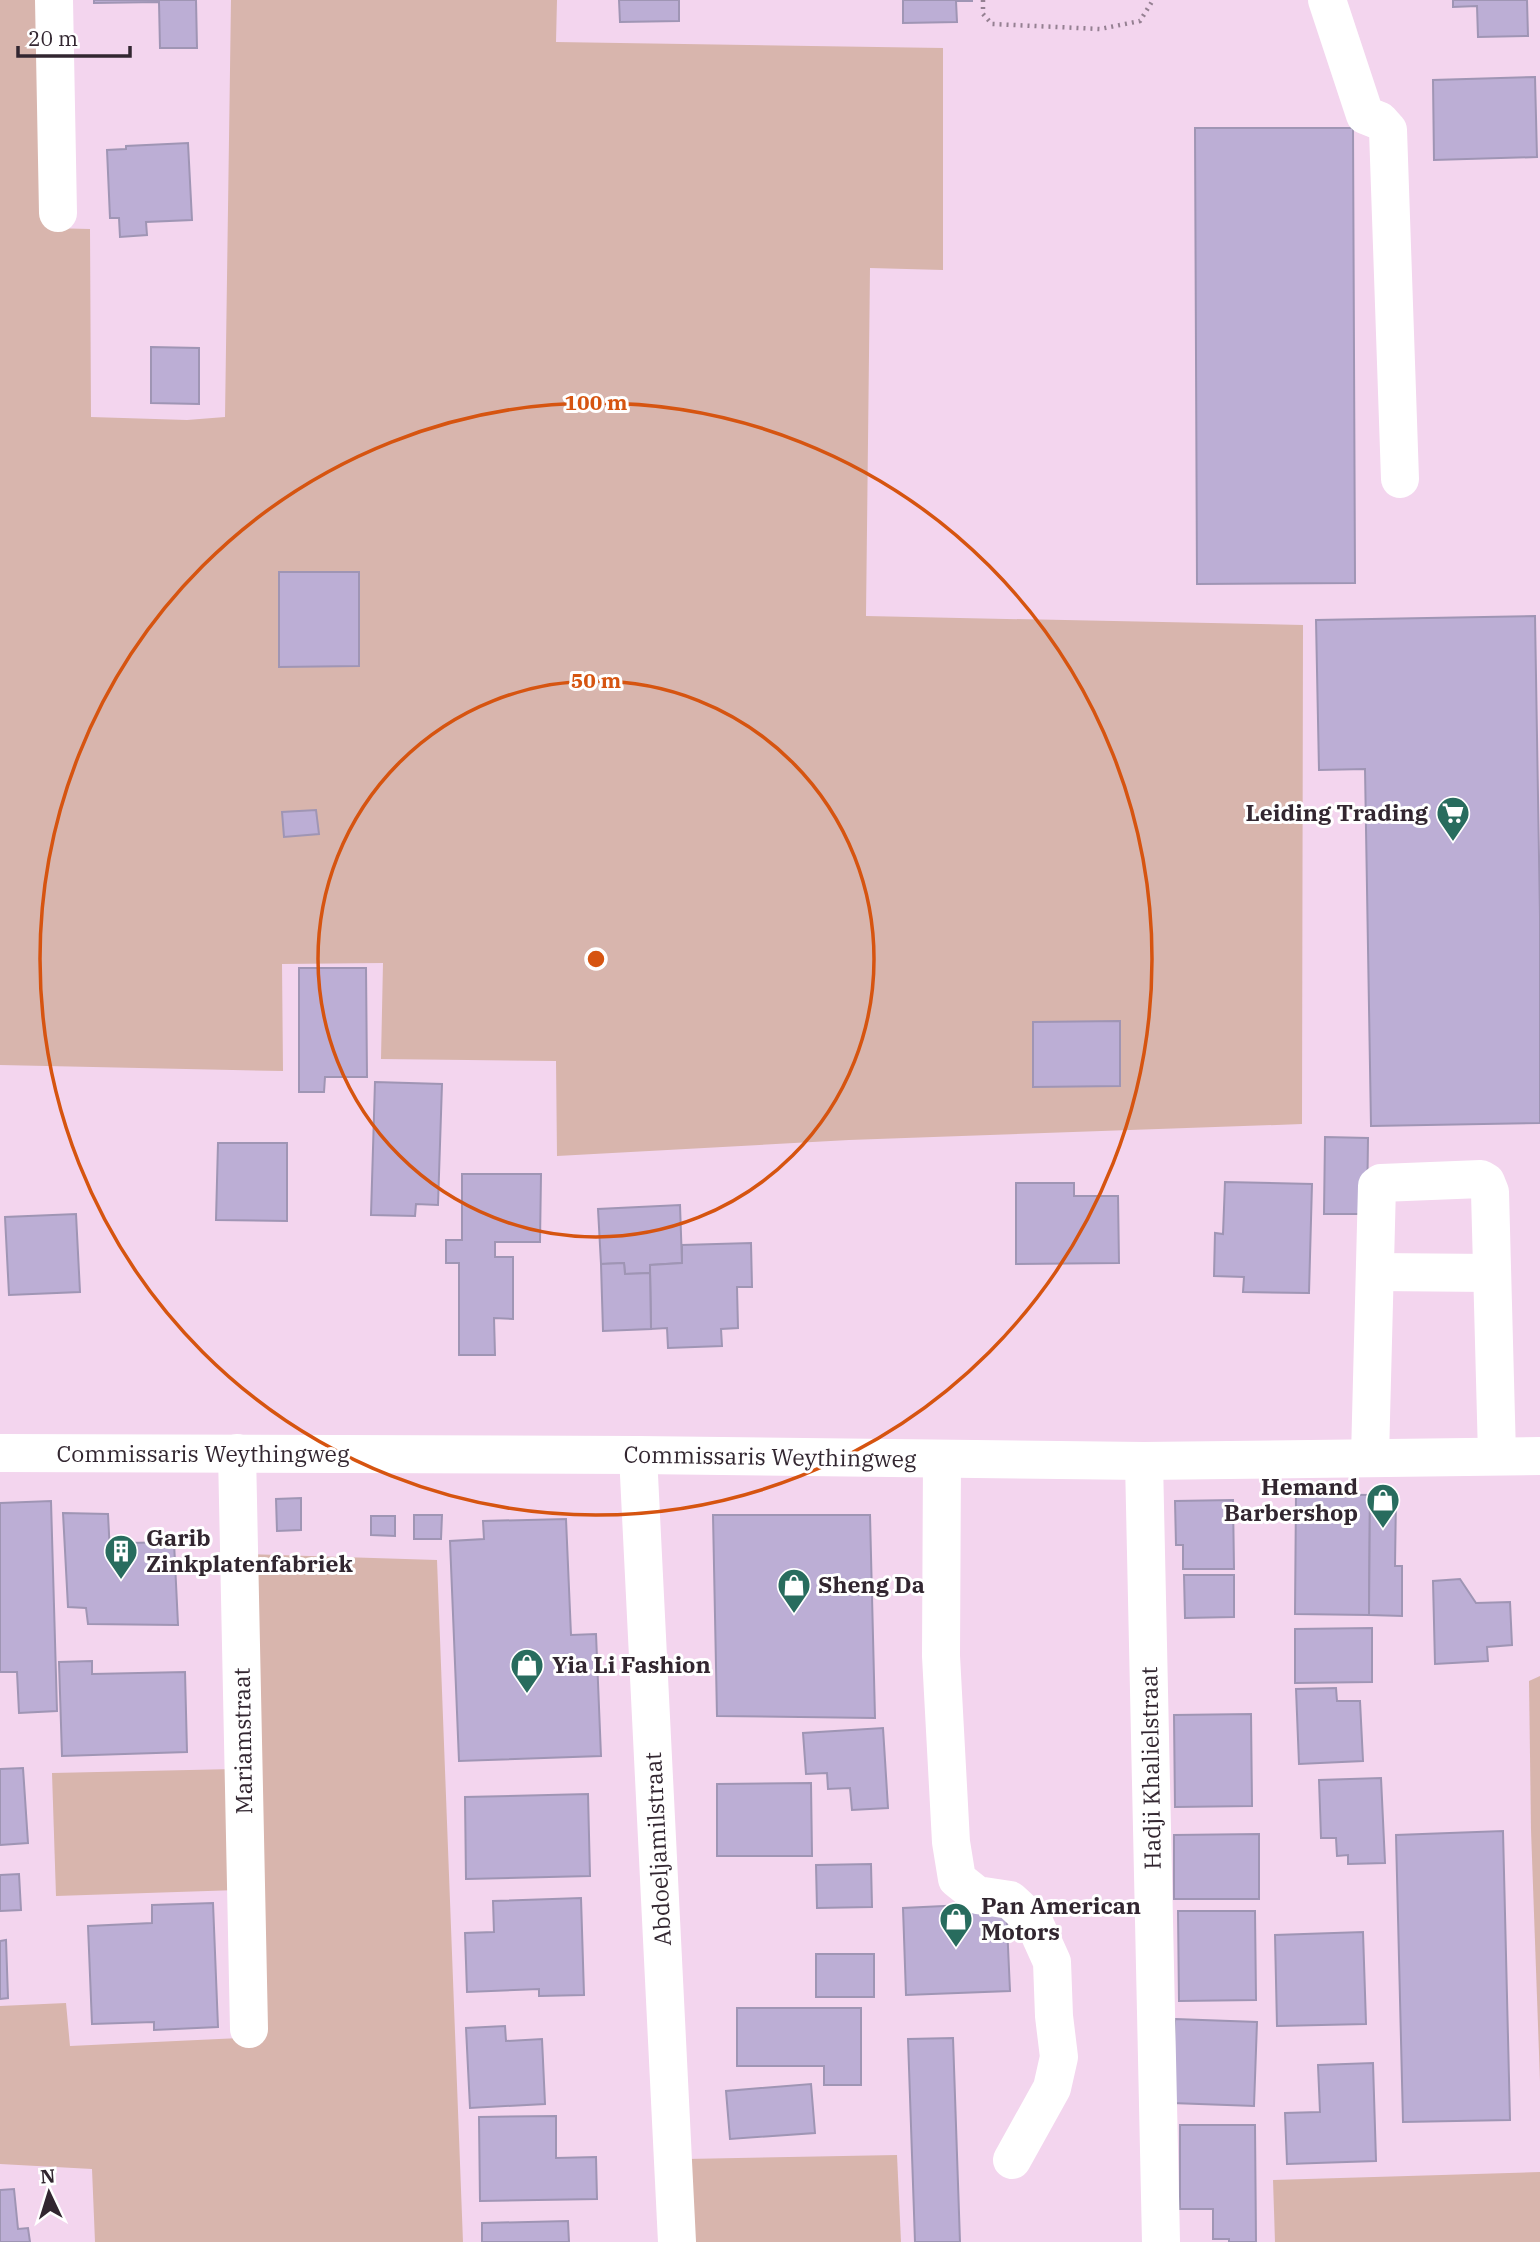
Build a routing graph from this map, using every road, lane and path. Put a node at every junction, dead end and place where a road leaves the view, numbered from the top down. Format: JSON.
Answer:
{"nodes":[{"id":1,"x":54,"y":0,"type":"edge"},
{"id":2,"x":983,"y":0,"type":"edge"},
{"id":3,"x":1153,"y":0,"type":"edge"},
{"id":4,"x":1327,"y":0,"type":"edge"},
{"id":5,"x":58,"y":213,"type":"dead end"},
{"id":6,"x":1400,"y":479,"type":"dead end"},
{"id":7,"x":1375,"y":1272,"type":"junction"},
{"id":8,"x":1491,"y":1273,"type":"junction"},
{"id":9,"x":0,"y":1453,"type":"edge"},
{"id":10,"x":237,"y":1453,"type":"junction"},
{"id":11,"x":638,"y":1455,"type":"junction"},
{"id":12,"x":1497,"y":1455,"type":"junction"},
{"id":13,"x":1540,"y":1456,"type":"edge"},
{"id":14,"x":1370,"y":1457,"type":"junction"},
{"id":15,"x":942,"y":1459,"type":"junction"},
{"id":16,"x":1144,"y":1461,"type":"junction"},
{"id":17,"x":249,"y":2029,"type":"dead end"},
{"id":18,"x":1012,"y":2160,"type":"dead end"},
{"id":19,"x":677,"y":2242,"type":"edge"},
{"id":20,"x":1161,"y":2242,"type":"edge"}],
"edges":[{"from":1,"to":5,"type":"main road"},
{"from":2,"to":3,"type":"path"},
{"from":4,"to":6,"type":"main road"},
{"from":7,"to":8,"type":"main road"},
{"from":7,"to":8,"type":"main road"},
{"from":7,"to":14,"type":"main road"},
{"from":8,"to":12,"type":"main road"},
{"from":9,"to":10,"type":"main road","name":"Commissaris Weythingweg"},
{"from":10,"to":11,"type":"main road","name":"Commissaris Weythingweg"},
{"from":10,"to":17,"type":"main road","name":"Mariamstraat"},
{"from":11,"to":15,"type":"main road","name":"Commissaris Weythingweg"},
{"from":11,"to":19,"type":"main road","name":"Abdoeljamilstraat"},
{"from":12,"to":13,"type":"main road","name":"Commissaris Weythingweg"},
{"from":12,"to":14,"type":"main road","name":"Commissaris Weythingweg"},
{"from":14,"to":16,"type":"main road","name":"Commissaris Weythingweg"},
{"from":15,"to":16,"type":"main road","name":"Commissaris Weythingweg"},
{"from":15,"to":18,"type":"main road"},
{"from":16,"to":20,"type":"main road","name":"Hadji Khalielstraat"}]}
